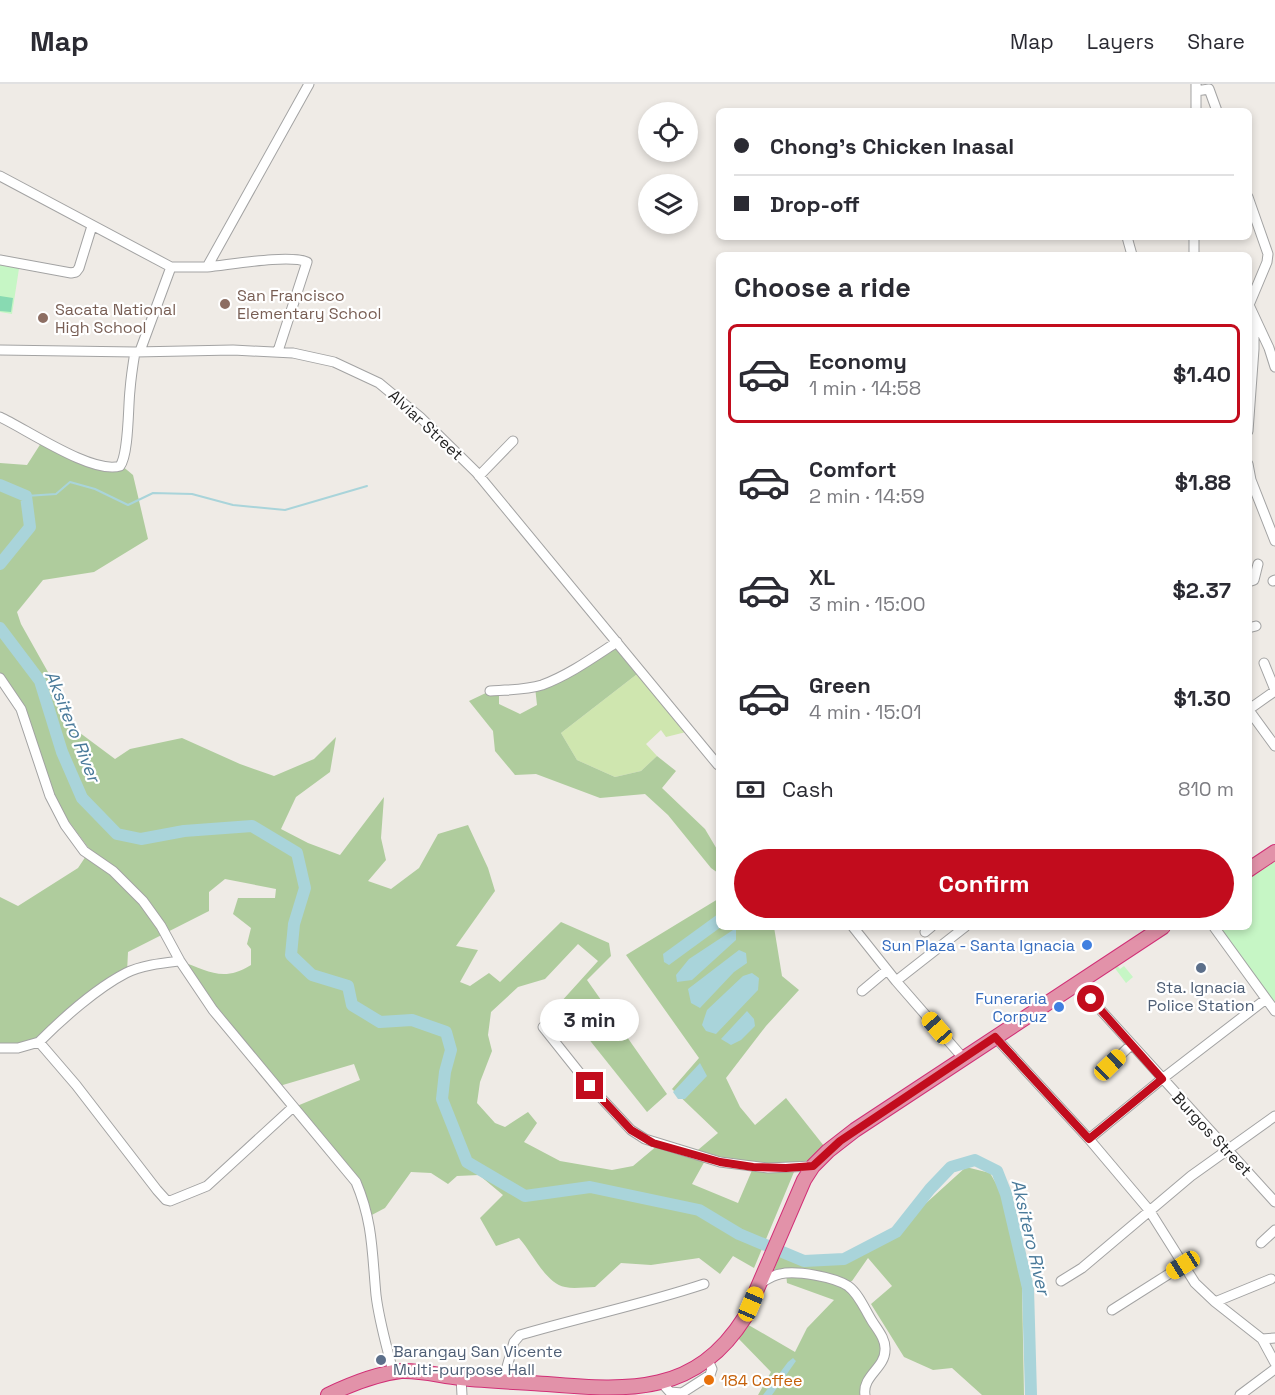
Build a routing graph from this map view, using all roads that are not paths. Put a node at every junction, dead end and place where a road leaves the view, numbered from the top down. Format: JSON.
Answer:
{"nodes":[{"id":1,"x":309,"y":84,"type":"edge"},
{"id":2,"x":1196,"y":88,"type":"edge"},
{"id":3,"x":1196,"y":108,"type":"edge"},
{"id":4,"x":1216,"y":108,"type":"edge"},
{"id":5,"x":0,"y":176,"type":"edge"},
{"id":6,"x":1252,"y":209,"type":"edge"},
{"id":7,"x":92,"y":226,"type":"junction"},
{"id":8,"x":0,"y":260,"type":"edge"},
{"id":9,"x":171,"y":267,"type":"junction"},
{"id":10,"x":207,"y":267,"type":"junction"},
{"id":11,"x":1252,"y":296,"type":"edge"},
{"id":12,"x":1252,"y":312,"type":"edge"},
{"id":13,"x":1254,"y":316,"type":"junction"},
{"id":14,"x":0,"y":350,"type":"edge"},
{"id":15,"x":138,"y":351,"type":"junction"},
{"id":16,"x":278,"y":351,"type":"junction"},
{"id":17,"x":1275,"y":367,"type":"edge"},
{"id":18,"x":1252,"y":376,"type":"edge"},
{"id":19,"x":0,"y":417,"type":"edge"},
{"id":20,"x":513,"y":441,"type":"dead end"},
{"id":21,"x":479,"y":476,"type":"junction"},
{"id":22,"x":1252,"y":483,"type":"edge"},
{"id":23,"x":1275,"y":541,"type":"edge"},
{"id":24,"x":1258,"y":564,"type":"dead end"},
{"id":25,"x":1252,"y":581,"type":"edge"},
{"id":26,"x":617,"y":642,"type":"junction"},
{"id":27,"x":1264,"y":663,"type":"dead end"},
{"id":28,"x":0,"y":678,"type":"edge"},
{"id":29,"x":490,"y":691,"type":"dead end"},
{"id":30,"x":1275,"y":691,"type":"edge"},
{"id":31,"x":1252,"y":706,"type":"edge"},
{"id":32,"x":1252,"y":714,"type":"edge"},
{"id":33,"x":1275,"y":746,"type":"edge"},
{"id":34,"x":716,"y":763,"type":"edge"},
{"id":35,"x":1275,"y":852,"type":"edge"},
{"id":36,"x":1252,"y":867,"type":"edge"},
{"id":37,"x":855,"y":930,"type":"edge"},
{"id":38,"x":958,"y":930,"type":"edge"},
{"id":39,"x":1158,"y":930,"type":"edge"},
{"id":40,"x":1216,"y":930,"type":"edge"},
{"id":41,"x":180,"y":961,"type":"junction"},
{"id":42,"x":887,"y":970,"type":"junction"},
{"id":43,"x":896,"y":981,"type":"junction"},
{"id":44,"x":1077,"y":984,"type":"junction"},
{"id":45,"x":862,"y":991,"type":"dead end"},
{"id":46,"x":1266,"y":999,"type":"junction"},
{"id":47,"x":1275,"y":1011,"type":"edge"},
{"id":48,"x":543,"y":1027,"type":"dead end"},
{"id":49,"x":995,"y":1037,"type":"junction"},
{"id":50,"x":39,"y":1042,"type":"junction"},
{"id":51,"x":1131,"y":1045,"type":"junction"},
{"id":52,"x":0,"y":1048,"type":"edge"},
{"id":53,"x":964,"y":1059,"type":"junction"},
{"id":54,"x":1110,"y":1065,"type":"dead end"},
{"id":55,"x":1162,"y":1079,"type":"junction"},
{"id":56,"x":292,"y":1107,"type":"junction"},
{"id":57,"x":1275,"y":1116,"type":"edge"},
{"id":58,"x":1089,"y":1139,"type":"junction"},
{"id":59,"x":1226,"y":1150,"type":"junction"},
{"id":60,"x":813,"y":1166,"type":"junction"},
{"id":61,"x":1275,"y":1202,"type":"edge"},
{"id":62,"x":1149,"y":1210,"type":"junction"},
{"id":63,"x":1275,"y":1230,"type":"edge"},
{"id":64,"x":1261,"y":1243,"type":"dead end"},
{"id":65,"x":1183,"y":1265,"type":"junction"},
{"id":66,"x":1271,"y":1279,"type":"dead end"},
{"id":67,"x":760,"y":1281,"type":"junction"},
{"id":68,"x":1061,"y":1281,"type":"dead end"},
{"id":69,"x":704,"y":1284,"type":"dead end"},
{"id":70,"x":1215,"y":1302,"type":"junction"},
{"id":71,"x":1112,"y":1310,"type":"dead end"},
{"id":72,"x":1275,"y":1338,"type":"edge"},
{"id":73,"x":1262,"y":1339,"type":"junction"},
{"id":74,"x":708,"y":1360,"type":"junction"},
{"id":75,"x":1275,"y":1363,"type":"edge"},
{"id":76,"x":1275,"y":1369,"type":"edge"},
{"id":77,"x":393,"y":1372,"type":"junction"},
{"id":78,"x":461,"y":1378,"type":"junction"},
{"id":79,"x":503,"y":1381,"type":"junction"},
{"id":80,"x":662,"y":1383,"type":"junction"},
{"id":81,"x":684,"y":1394,"type":"edge"},
{"id":82,"x":328,"y":1395,"type":"edge"},
{"id":83,"x":462,"y":1395,"type":"edge"},
{"id":84,"x":865,"y":1395,"type":"edge"},
{"id":85,"x":1240,"y":1395,"type":"edge"}],
"edges":[{"from":1,"to":10,"type":"street"},
{"from":2,"to":3,"type":"street"},
{"from":2,"to":4,"type":"street"},
{"from":5,"to":7,"type":"street"},
{"from":6,"to":11,"type":"street"},
{"from":7,"to":8,"type":"street"},
{"from":7,"to":9,"type":"street"},
{"from":9,"to":10,"type":"street"},
{"from":9,"to":15,"type":"street"},
{"from":10,"to":16,"type":"street"},
{"from":12,"to":13,"type":"street"},
{"from":13,"to":17,"type":"street"},
{"from":13,"to":18,"type":"street"},
{"from":14,"to":15,"type":"street","name":"Alviar Street"},
{"from":15,"to":16,"type":"street","name":"Alviar Street"},
{"from":15,"to":19,"type":"street"},
{"from":16,"to":21,"type":"street","name":"Alviar Street"},
{"from":20,"to":21,"type":"street"},
{"from":21,"to":26,"type":"street","name":"Alviar Street"},
{"from":22,"to":23,"type":"street"},
{"from":24,"to":25,"type":"street"},
{"from":26,"to":29,"type":"street"},
{"from":26,"to":34,"type":"street","name":"Alviar Street"},
{"from":27,"to":30,"type":"street"},
{"from":28,"to":41,"type":"street"},
{"from":30,"to":31,"type":"street"},
{"from":32,"to":33,"type":"street"},
{"from":35,"to":36,"type":"highway"},
{"from":37,"to":42,"type":"street"},
{"from":38,"to":43,"type":"street"},
{"from":39,"to":44,"type":"highway"},
{"from":40,"to":46,"type":"street"},
{"from":41,"to":50,"type":"street"},
{"from":41,"to":56,"type":"street"},
{"from":42,"to":43,"type":"street"},
{"from":42,"to":45,"type":"street"},
{"from":43,"to":53,"type":"street"},
{"from":44,"to":49,"type":"highway"},
{"from":44,"to":51,"type":"street","name":"Burgos Street"},
{"from":46,"to":47,"type":"street"},
{"from":46,"to":55,"type":"street"},
{"from":48,"to":60,"type":"street"},
{"from":49,"to":53,"type":"highway"},
{"from":49,"to":58,"type":"street"},
{"from":50,"to":52,"type":"street"},
{"from":50,"to":56,"type":"street"},
{"from":51,"to":54,"type":"street"},
{"from":51,"to":55,"type":"street","name":"Burgos Street"},
{"from":53,"to":60,"type":"highway"},
{"from":55,"to":58,"type":"street"},
{"from":55,"to":59,"type":"street","name":"Burgos Street"},
{"from":56,"to":77,"type":"street"},
{"from":57,"to":59,"type":"street"},
{"from":58,"to":62,"type":"street"},
{"from":59,"to":61,"type":"street","name":"Burgos Street"},
{"from":59,"to":62,"type":"street"},
{"from":60,"to":67,"type":"highway"},
{"from":62,"to":65,"type":"street"},
{"from":62,"to":68,"type":"street"},
{"from":63,"to":64,"type":"street"},
{"from":65,"to":70,"type":"street"},
{"from":65,"to":71,"type":"street"},
{"from":66,"to":70,"type":"street"},
{"from":67,"to":74,"type":"highway"},
{"from":67,"to":84,"type":"street"},
{"from":69,"to":79,"type":"street"},
{"from":70,"to":73,"type":"street"},
{"from":72,"to":73,"type":"street"},
{"from":73,"to":75,"type":"street"},
{"from":74,"to":80,"type":"highway"},
{"from":74,"to":81,"type":"street"},
{"from":76,"to":85,"type":"street"},
{"from":77,"to":78,"type":"highway"},
{"from":77,"to":82,"type":"highway"},
{"from":78,"to":79,"type":"highway"},
{"from":78,"to":83,"type":"street"},
{"from":79,"to":80,"type":"highway"},
{"from":80,"to":81,"type":"street"}]}
